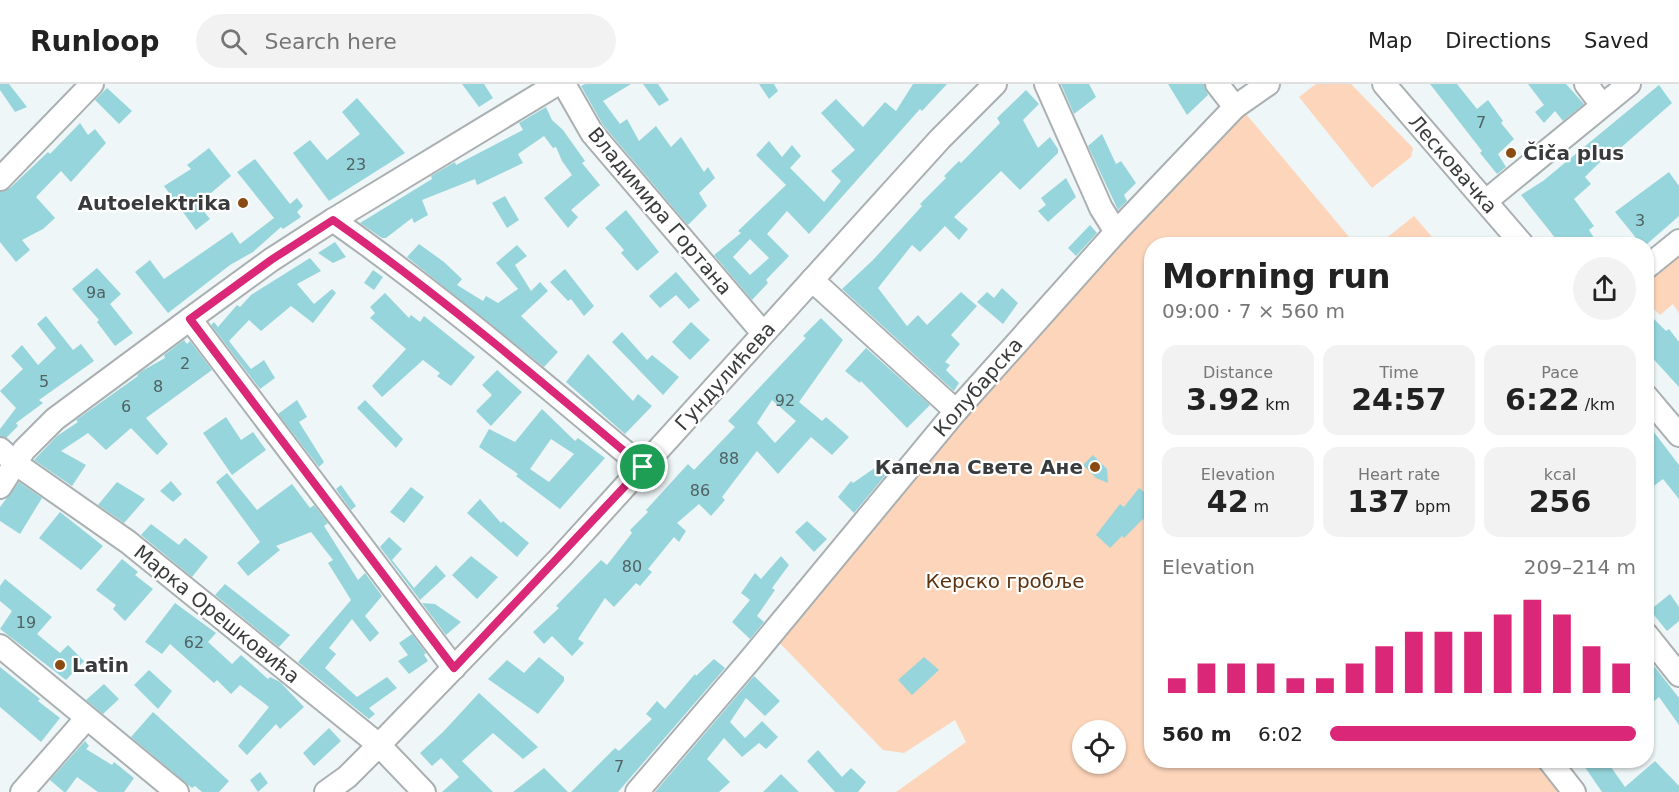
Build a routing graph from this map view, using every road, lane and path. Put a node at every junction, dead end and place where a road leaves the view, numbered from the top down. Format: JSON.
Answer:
{"nodes":[{"id":1,"x":92,"y":84,"type":"edge"},
{"id":2,"x":557,"y":84,"type":"edge"},
{"id":3,"x":564,"y":84,"type":"edge"},
{"id":4,"x":995,"y":84,"type":"edge"},
{"id":5,"x":1046,"y":84,"type":"edge"},
{"id":6,"x":1217,"y":84,"type":"edge"},
{"id":7,"x":1268,"y":84,"type":"edge"},
{"id":8,"x":1384,"y":84,"type":"edge"},
{"id":9,"x":1586,"y":84,"type":"edge"},
{"id":10,"x":1629,"y":84,"type":"edge"},
{"id":11,"x":1602,"y":105,"type":"junction"},
{"id":12,"x":1235,"y":107,"type":"junction"},
{"id":13,"x":0,"y":179,"type":"edge"},
{"id":14,"x":1486,"y":201,"type":"junction"},
{"id":15,"x":333,"y":220,"type":"junction"},
{"id":16,"x":1116,"y":232,"type":"junction"},
{"id":17,"x":1516,"y":237,"type":"edge"},
{"id":18,"x":1679,"y":241,"type":"edge"},
{"id":19,"x":1654,"y":261,"type":"edge"},
{"id":20,"x":812,"y":280,"type":"junction"},
{"id":21,"x":190,"y":319,"type":"junction"},
{"id":22,"x":763,"y":333,"type":"junction"},
{"id":23,"x":1654,"y":405,"type":"edge"},
{"id":24,"x":956,"y":411,"type":"junction"},
{"id":25,"x":1679,"y":435,"type":"edge"},
{"id":26,"x":8,"y":456,"type":"edge"},
{"id":27,"x":643,"y":467,"type":"junction"},
{"id":28,"x":0,"y":487,"type":"edge"},
{"id":29,"x":1654,"y":643,"type":"edge"},
{"id":30,"x":0,"y":646,"type":"edge"},
{"id":31,"x":454,"y":668,"type":"junction"},
{"id":32,"x":1679,"y":675,"type":"edge"},
{"id":33,"x":86,"y":719,"type":"junction"},
{"id":34,"x":379,"y":746,"type":"junction"},
{"id":35,"x":1555,"y":768,"type":"edge"},
{"id":36,"x":22,"y":792,"type":"edge"},
{"id":37,"x":177,"y":792,"type":"edge"},
{"id":38,"x":326,"y":792,"type":"edge"},
{"id":39,"x":424,"y":792,"type":"edge"},
{"id":40,"x":637,"y":792,"type":"edge"},
{"id":41,"x":1574,"y":792,"type":"edge"}],
"edges":[{"from":1,"to":13,"type":"street"},
{"from":2,"to":15,"type":"street"},
{"from":3,"to":22,"type":"street","name":"Владимира Гортана"},
{"from":4,"to":20,"type":"street","name":"Гундулићева"},
{"from":5,"to":16,"type":"street"},
{"from":6,"to":12,"type":"street"},
{"from":7,"to":12,"type":"street","name":"Колубарска"},
{"from":8,"to":14,"type":"street","name":"Лесковачка"},
{"from":9,"to":11,"type":"street"},
{"from":10,"to":11,"type":"street"},
{"from":11,"to":14,"type":"street"},
{"from":12,"to":16,"type":"street","name":"Колубарска"},
{"from":14,"to":17,"type":"street","name":"Лесковачка"},
{"from":15,"to":21,"type":"street"},
{"from":15,"to":27,"type":"street"},
{"from":16,"to":24,"type":"street","name":"Колубарска"},
{"from":18,"to":19,"type":"street"},
{"from":20,"to":22,"type":"street","name":"Гундулићева"},
{"from":20,"to":24,"type":"street"},
{"from":21,"to":26,"type":"street"},
{"from":21,"to":31,"type":"street"},
{"from":22,"to":27,"type":"street","name":"Гундулићева"},
{"from":23,"to":25,"type":"street"},
{"from":24,"to":40,"type":"street","name":"Колубарска"},
{"from":26,"to":28,"type":"street"},
{"from":26,"to":34,"type":"street","name":"Марка Орешковића"},
{"from":27,"to":31,"type":"street","name":"Гундулићева"},
{"from":29,"to":32,"type":"street"},
{"from":30,"to":33,"type":"street"},
{"from":31,"to":34,"type":"street","name":"Гундулићева"},
{"from":33,"to":36,"type":"street"},
{"from":33,"to":37,"type":"street"},
{"from":34,"to":38,"type":"street","name":"Гундулићева"},
{"from":34,"to":39,"type":"street","name":"Марка Орешковића"},
{"from":35,"to":41,"type":"street"}]}
